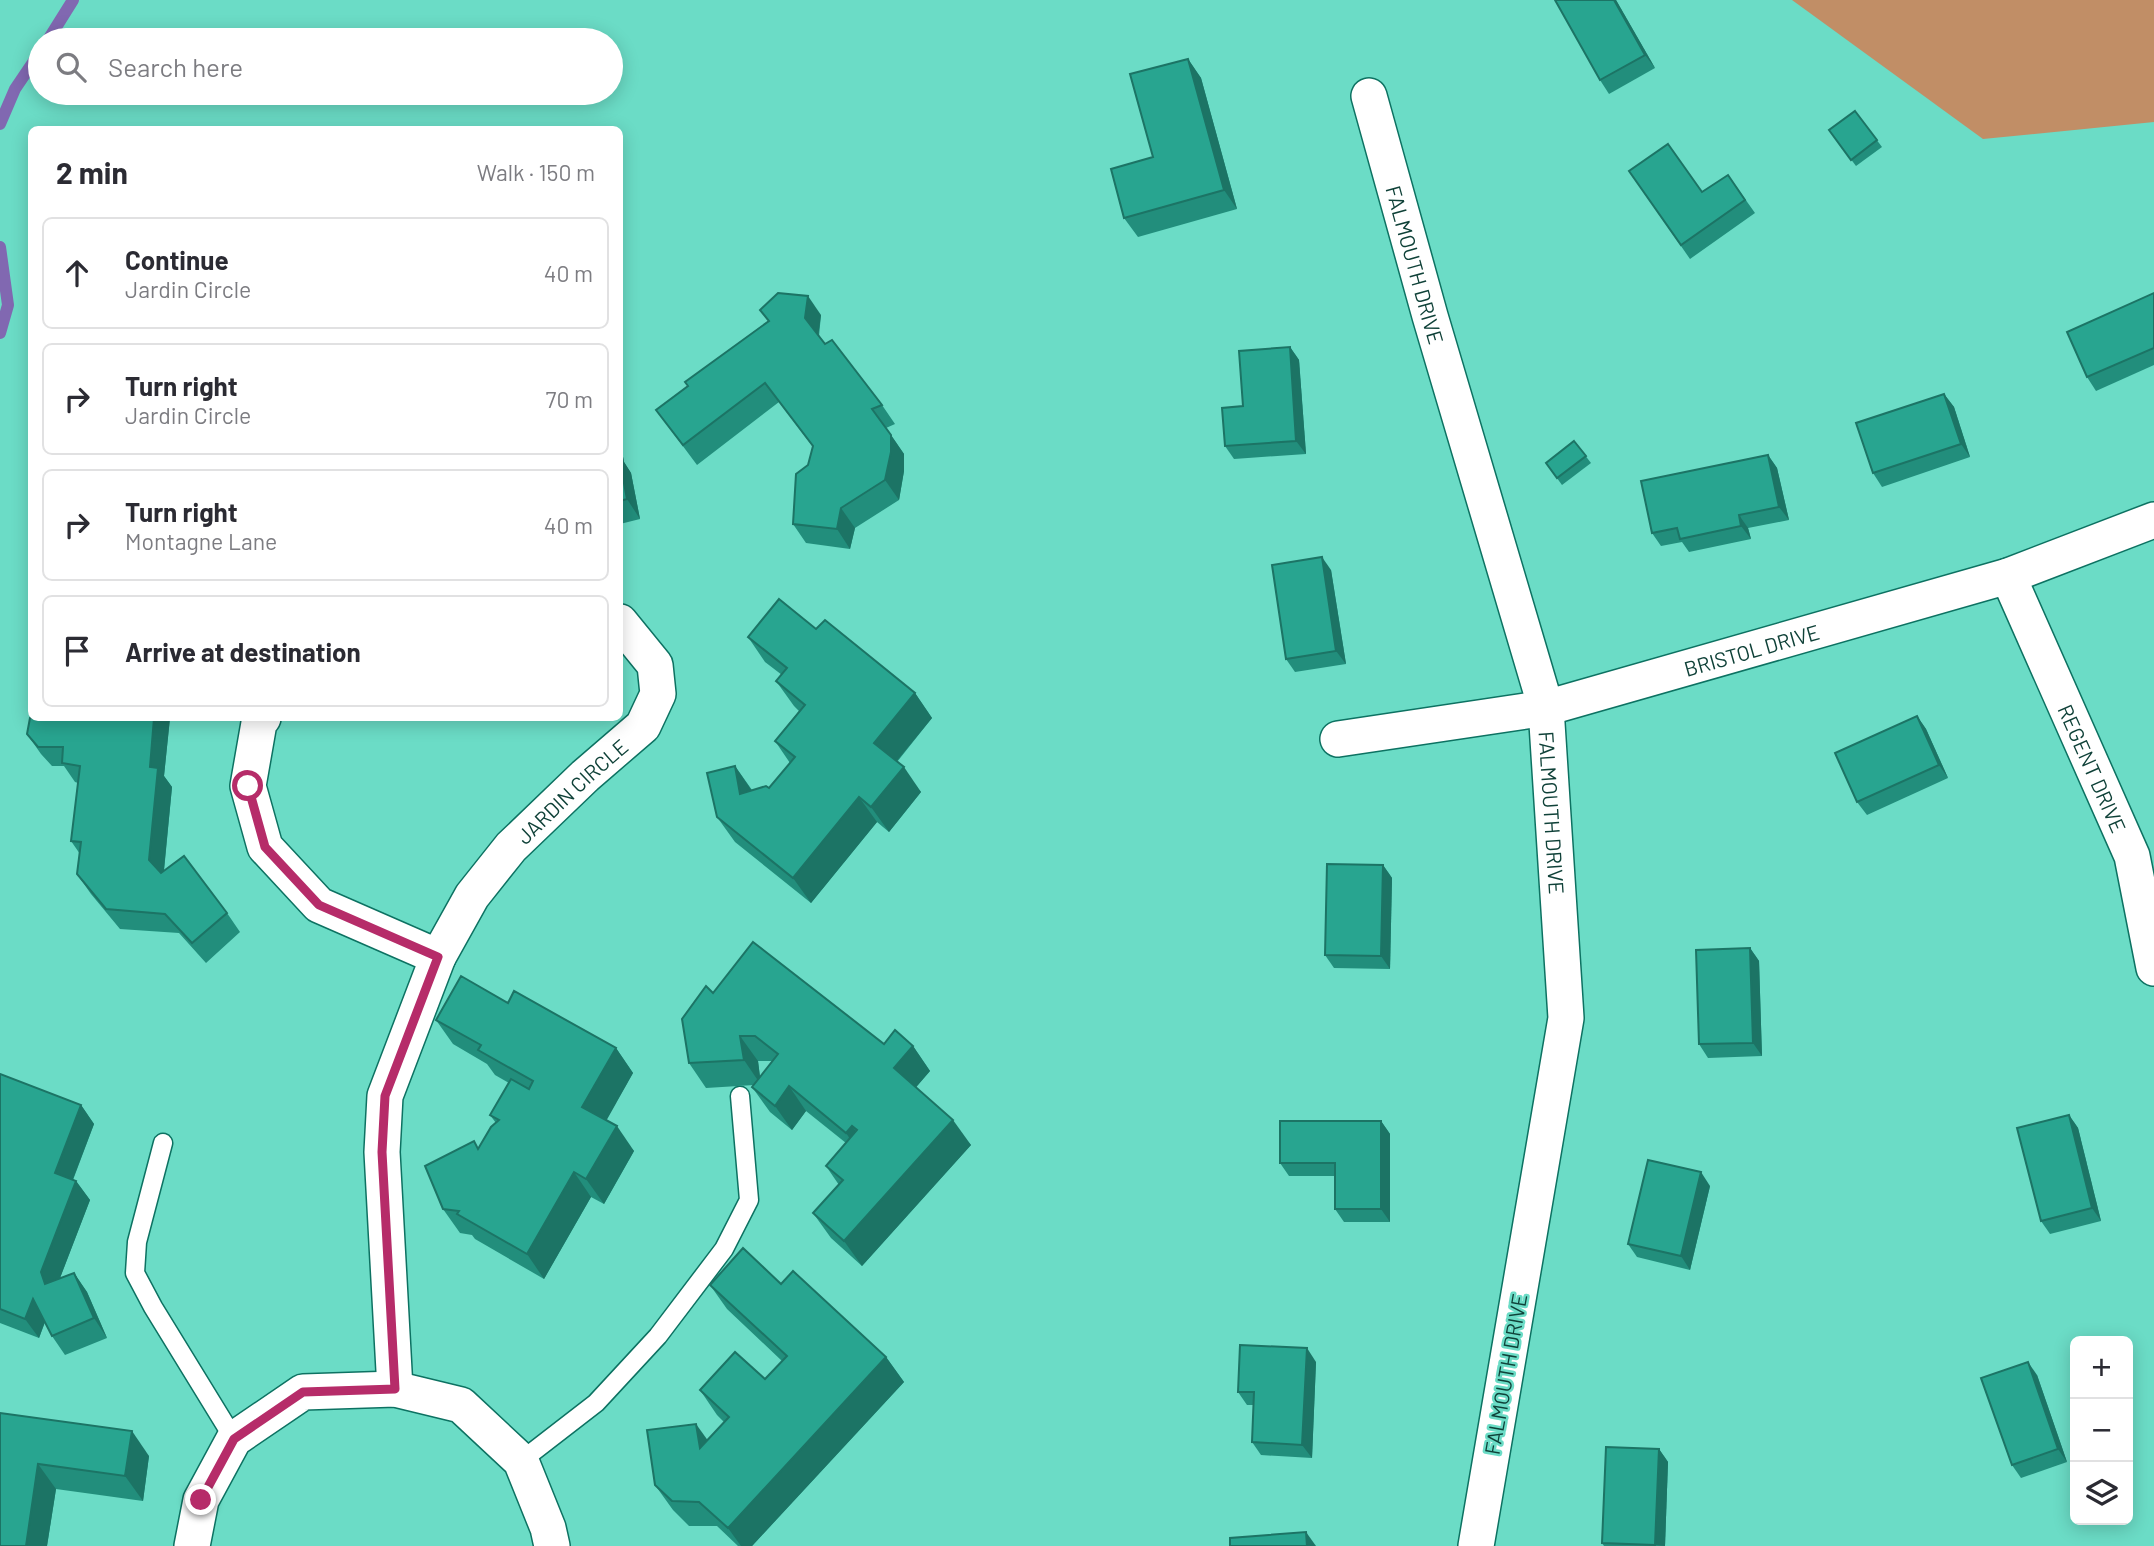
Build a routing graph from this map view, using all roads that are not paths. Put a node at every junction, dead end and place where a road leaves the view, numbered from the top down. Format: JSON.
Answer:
{"nodes":[{"id":1,"x":1370,"y":96,"type":"dead end"},
{"id":2,"x":2154,"y":520,"type":"edge"},
{"id":3,"x":2008,"y":576,"type":"junction"},
{"id":4,"x":623,"y":626,"type":"edge"},
{"id":5,"x":1546,"y":708,"type":"junction"},
{"id":6,"x":261,"y":721,"type":"edge"},
{"id":7,"x":1338,"y":739,"type":"dead end"},
{"id":8,"x":438,"y":957,"type":"junction"},
{"id":9,"x":2154,"y":968,"type":"edge"},
{"id":10,"x":740,"y":1096,"type":"edge"},
{"id":11,"x":163,"y":1143,"type":"dead end"},
{"id":12,"x":395,"y":1389,"type":"junction"},
{"id":13,"x":234,"y":1439,"type":"junction"},
{"id":14,"x":521,"y":1461,"type":"junction"},
{"id":15,"x":192,"y":1546,"type":"edge"},
{"id":16,"x":551,"y":1546,"type":"edge"},
{"id":17,"x":1476,"y":1546,"type":"edge"}],
"edges":[{"from":1,"to":5,"type":"street","name":"FALMOUTH DRIVE"},
{"from":2,"to":3,"type":"street","name":"BRISTOL DRIVE"},
{"from":3,"to":5,"type":"street","name":"BRISTOL DRIVE"},
{"from":3,"to":9,"type":"street","name":"REGENT DRIVE"},
{"from":4,"to":8,"type":"street","name":"JARDIN CIRCLE"},
{"from":5,"to":7,"type":"street","name":"BRISTOL DRIVE"},
{"from":5,"to":17,"type":"street","name":"FALMOUTH DRIVE"},
{"from":6,"to":8,"type":"street"},
{"from":8,"to":12,"type":"street","name":"JARDIN CIRCLE"},
{"from":10,"to":14,"type":"lane"},
{"from":11,"to":13,"type":"lane"},
{"from":12,"to":13,"type":"street"},
{"from":12,"to":14,"type":"street"},
{"from":13,"to":15,"type":"street"},
{"from":14,"to":16,"type":"street"}]}
